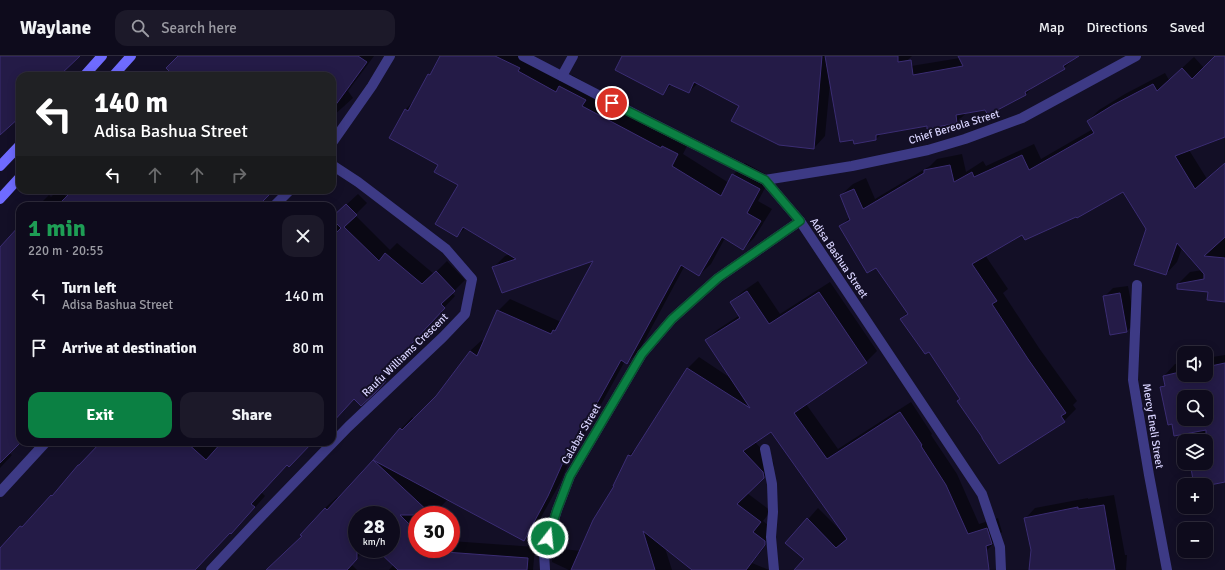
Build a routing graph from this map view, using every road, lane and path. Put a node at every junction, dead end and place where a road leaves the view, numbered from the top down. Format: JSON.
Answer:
{"nodes":[{"id":1,"x":102,"y":56,"type":"edge"},
{"id":2,"x":131,"y":56,"type":"edge"},
{"id":3,"x":390,"y":56,"type":"edge"},
{"id":4,"x":523,"y":56,"type":"edge"},
{"id":5,"x":573,"y":56,"type":"edge"},
{"id":6,"x":1136,"y":56,"type":"edge"},
{"id":7,"x":88,"y":72,"type":"edge"},
{"id":8,"x":117,"y":72,"type":"edge"},
{"id":9,"x":562,"y":76,"type":"junction"},
{"id":10,"x":336,"y":137,"type":"edge"},
{"id":11,"x":16,"y":148,"type":"edge"},
{"id":12,"x":0,"y":166,"type":"edge"},
{"id":13,"x":336,"y":168,"type":"edge"},
{"id":14,"x":765,"y":180,"type":"junction"},
{"id":15,"x":16,"y":181,"type":"edge"},
{"id":16,"x":286,"y":194,"type":"edge"},
{"id":17,"x":0,"y":199,"type":"edge"},
{"id":18,"x":278,"y":202,"type":"edge"},
{"id":19,"x":800,"y":221,"type":"junction"},
{"id":20,"x":1137,"y":284,"type":"dead end"},
{"id":21,"x":336,"y":439,"type":"edge"},
{"id":22,"x":42,"y":446,"type":"edge"},
{"id":23,"x":330,"y":446,"type":"edge"},
{"id":24,"x":765,"y":450,"type":"dead end"},
{"id":25,"x":0,"y":492,"type":"edge"},
{"id":26,"x":211,"y":570,"type":"edge"},
{"id":27,"x":545,"y":570,"type":"edge"},
{"id":28,"x":774,"y":570,"type":"edge"},
{"id":29,"x":1001,"y":570,"type":"edge"},
{"id":30,"x":1167,"y":570,"type":"edge"}],
"edges":[{"from":1,"to":7,"type":"main road"},
{"from":2,"to":8,"type":"main road"},
{"from":3,"to":10,"type":"street"},
{"from":4,"to":9,"type":"street","name":"Adisa Bashua Street"},
{"from":5,"to":9,"type":"street"},
{"from":6,"to":14,"type":"street","name":"Chief Bereola Street"},
{"from":9,"to":14,"type":"street","name":"Adisa Bashua Street"},
{"from":11,"to":12,"type":"main road"},
{"from":13,"to":21,"type":"street","name":"Raufu Williams Crescent"},
{"from":14,"to":19,"type":"street","name":"Adisa Bashua Street"},
{"from":15,"to":17,"type":"main road"},
{"from":16,"to":18,"type":"street"},
{"from":19,"to":27,"type":"street","name":"Calabar Street"},
{"from":19,"to":29,"type":"street","name":"Adisa Bashua Street"},
{"from":20,"to":30,"type":"street","name":"Mercy Eneli Street"},
{"from":22,"to":25,"type":"street"},
{"from":23,"to":26,"type":"street","name":"Raufu Williams Crescent"},
{"from":24,"to":28,"type":"street"}]}
